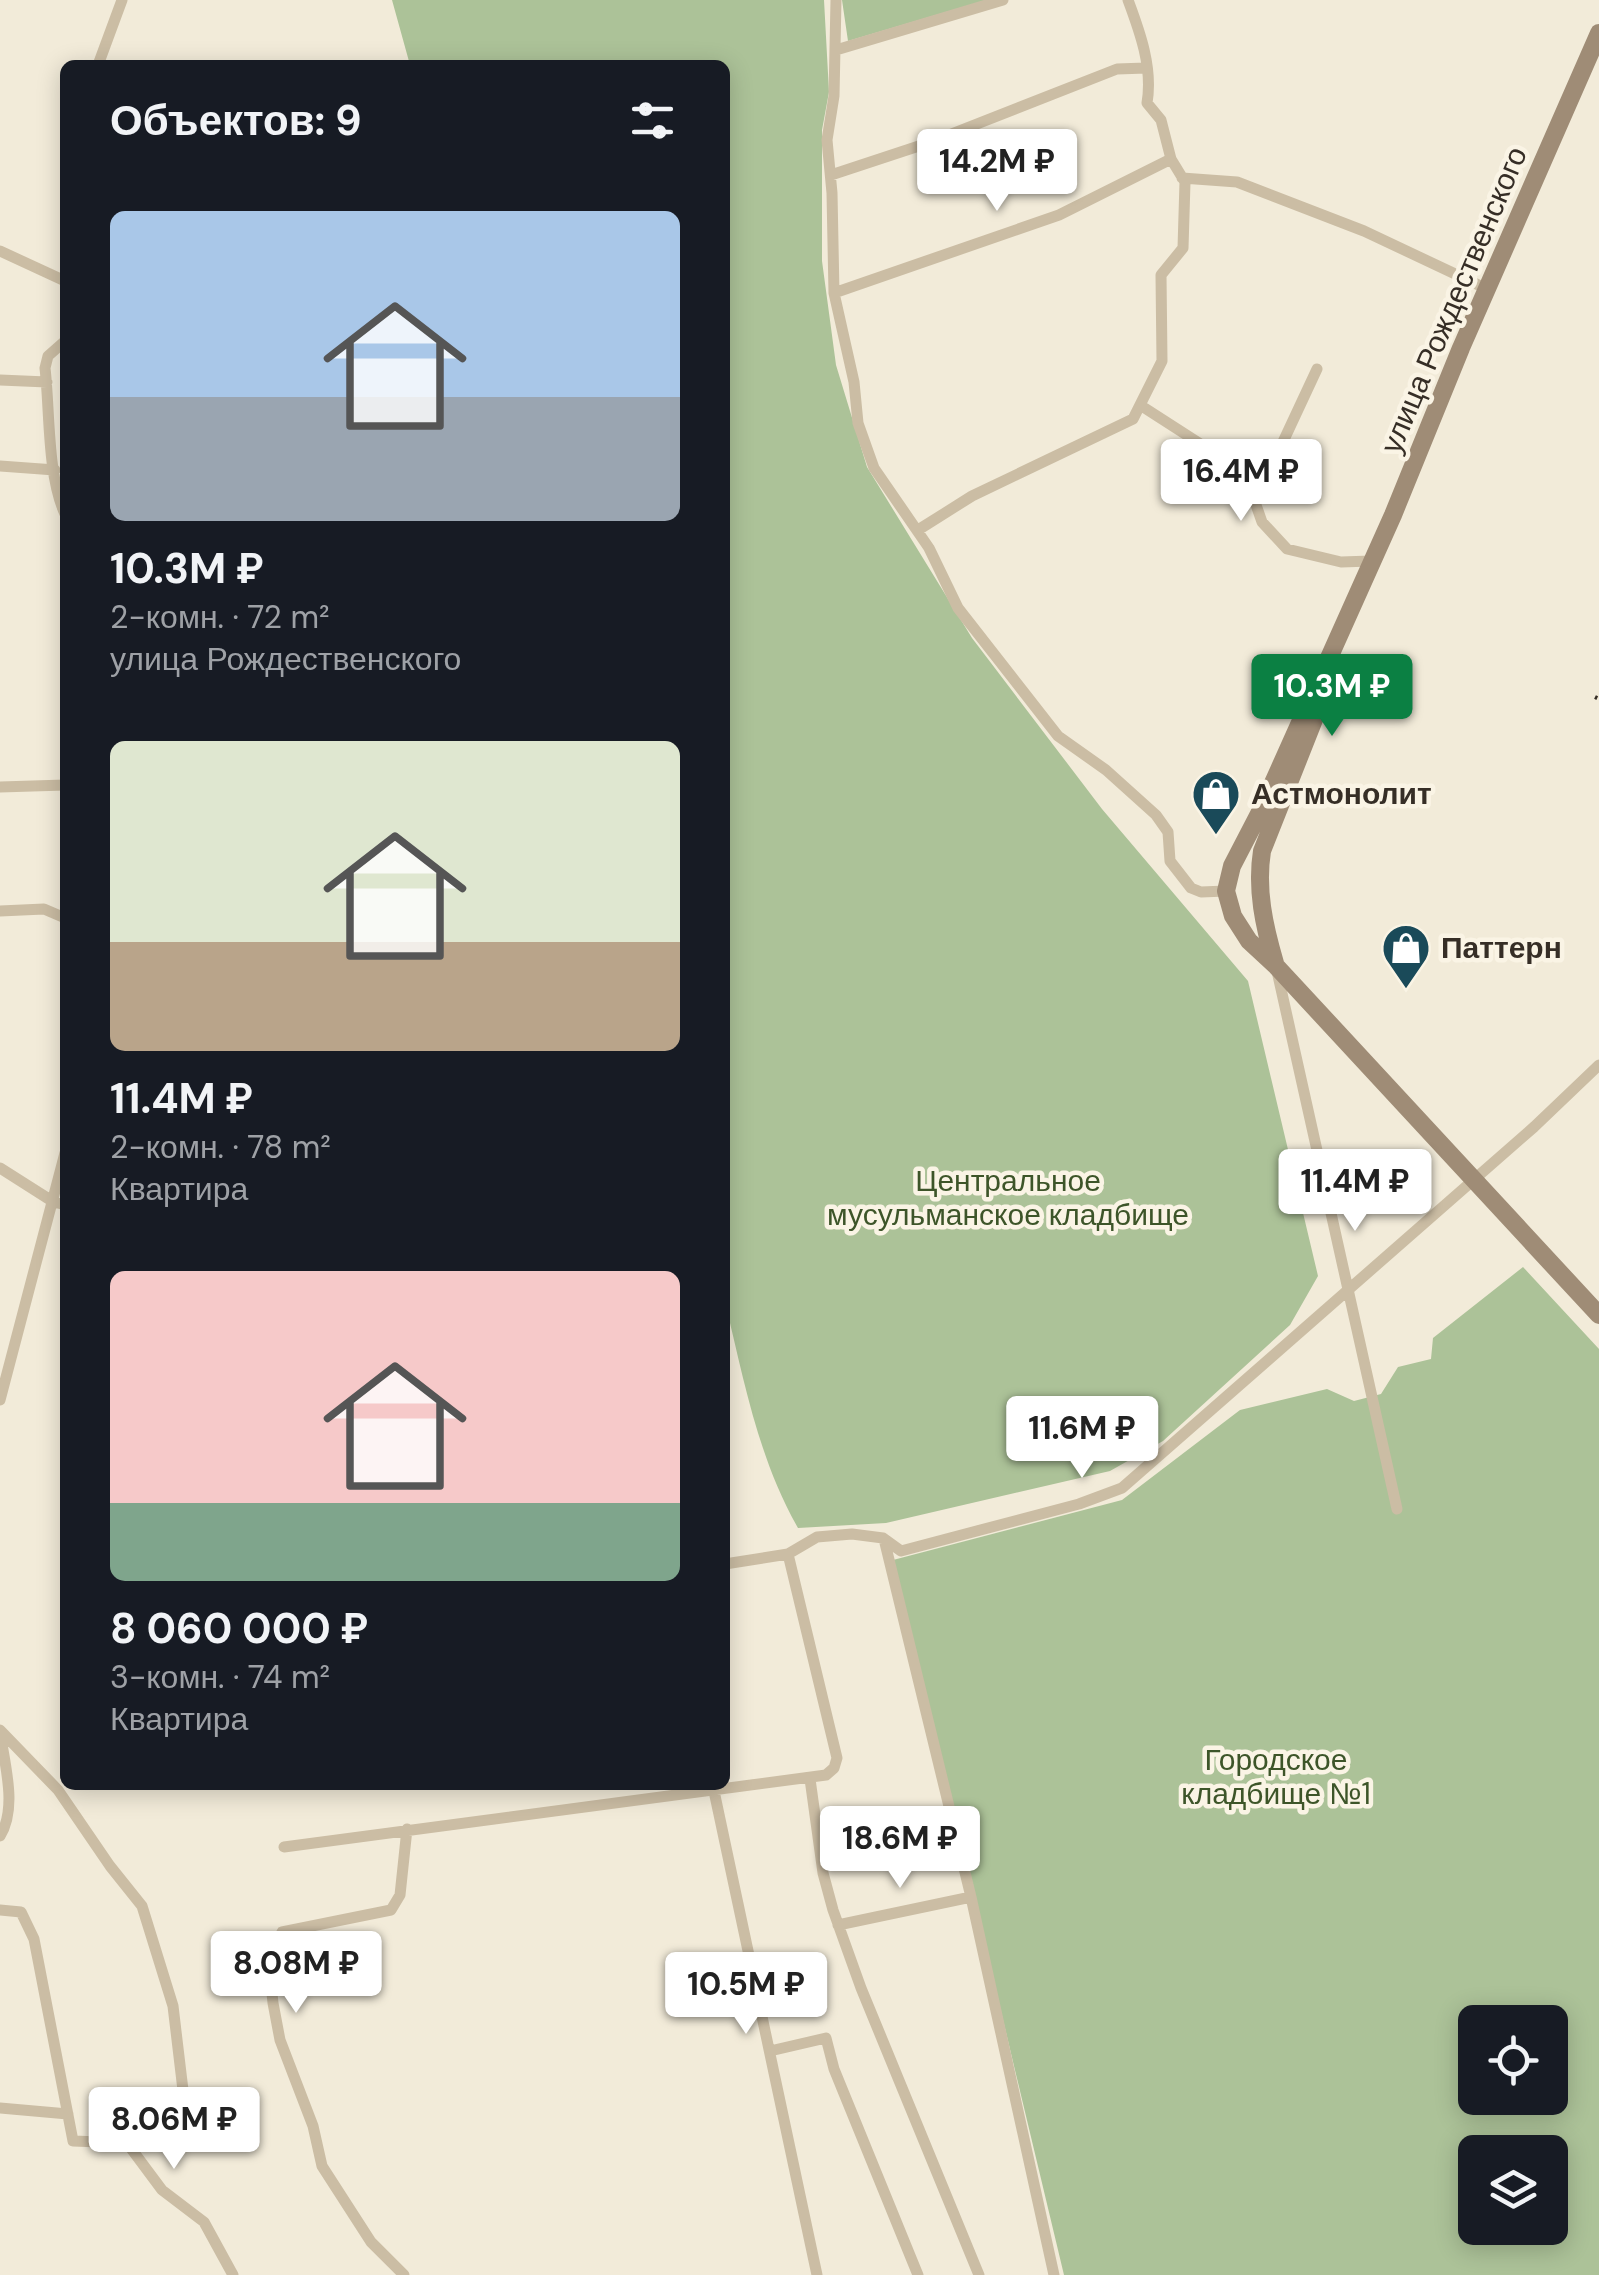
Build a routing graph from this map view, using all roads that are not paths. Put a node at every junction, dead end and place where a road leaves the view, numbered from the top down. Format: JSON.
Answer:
{"nodes":[{"id":1,"x":122,"y":0,"type":"edge"},
{"id":2,"x":836,"y":0,"type":"edge"},
{"id":3,"x":1003,"y":0,"type":"edge"},
{"id":4,"x":1128,"y":0,"type":"edge"},
{"id":5,"x":980,"y":3,"type":"edge"},
{"id":6,"x":1599,"y":33,"type":"edge"},
{"id":7,"x":836,"y":50,"type":"junction"},
{"id":8,"x":100,"y":60,"type":"edge"},
{"id":9,"x":1146,"y":68,"type":"junction"},
{"id":10,"x":1171,"y":159,"type":"junction"},
{"id":11,"x":831,"y":174,"type":"junction"},
{"id":12,"x":1182,"y":178,"type":"junction"},
{"id":13,"x":0,"y":251,"type":"edge"},
{"id":14,"x":60,"y":279,"type":"edge"},
{"id":15,"x":1486,"y":288,"type":"junction"},
{"id":16,"x":834,"y":294,"type":"junction"},
{"id":17,"x":60,"y":345,"type":"edge"},
{"id":18,"x":1317,"y":370,"type":"dead end"},
{"id":19,"x":0,"y":380,"type":"edge"},
{"id":20,"x":46,"y":382,"type":"junction"},
{"id":21,"x":1140,"y":405,"type":"junction"},
{"id":22,"x":0,"y":466,"type":"edge"},
{"id":23,"x":54,"y":470,"type":"junction"},
{"id":24,"x":1254,"y":502,"type":"junction"},
{"id":25,"x":60,"y":504,"type":"edge"},
{"id":26,"x":1393,"y":515,"type":"junction"},
{"id":27,"x":918,"y":530,"type":"junction"},
{"id":28,"x":1371,"y":561,"type":"junction"},
{"id":29,"x":60,"y":785,"type":"edge"},
{"id":30,"x":0,"y":787,"type":"edge"},
{"id":31,"x":1232,"y":866,"type":"junction"},
{"id":32,"x":1259,"y":878,"type":"junction"},
{"id":33,"x":1226,"y":891,"type":"junction"},
{"id":34,"x":0,"y":911,"type":"edge"},
{"id":35,"x":60,"y":916,"type":"edge"},
{"id":36,"x":1276,"y":966,"type":"junction"},
{"id":37,"x":1599,"y":1065,"type":"edge"},
{"id":38,"x":0,"y":1168,"type":"edge"},
{"id":39,"x":1472,"y":1180,"type":"junction"},
{"id":40,"x":59,"y":1203,"type":"edge"},
{"id":41,"x":1346,"y":1290,"type":"junction"},
{"id":42,"x":1599,"y":1316,"type":"edge"},
{"id":43,"x":0,"y":1400,"type":"edge"},
{"id":44,"x":1397,"y":1509,"type":"dead end"},
{"id":45,"x":883,"y":1538,"type":"junction"},
{"id":46,"x":788,"y":1554,"type":"junction"},
{"id":47,"x":730,"y":1563,"type":"edge"},
{"id":48,"x":0,"y":1731,"type":"edge"},
{"id":49,"x":810,"y":1779,"type":"junction"},
{"id":50,"x":730,"y":1789,"type":"edge"},
{"id":51,"x":722,"y":1790,"type":"edge"},
{"id":52,"x":714,"y":1791,"type":"junction"},
{"id":53,"x":408,"y":1830,"type":"junction"},
{"id":54,"x":0,"y":1836,"type":"edge"},
{"id":55,"x":284,"y":1847,"type":"dead end"},
{"id":56,"x":971,"y":1897,"type":"junction"},
{"id":57,"x":0,"y":1910,"type":"edge"},
{"id":58,"x":838,"y":1925,"type":"junction"},
{"id":59,"x":770,"y":2050,"type":"junction"},
{"id":60,"x":0,"y":2108,"type":"edge"},
{"id":61,"x":68,"y":2114,"type":"junction"},
{"id":62,"x":127,"y":2143,"type":"junction"},
{"id":63,"x":233,"y":2275,"type":"edge"},
{"id":64,"x":404,"y":2275,"type":"edge"},
{"id":65,"x":817,"y":2275,"type":"edge"},
{"id":66,"x":918,"y":2275,"type":"edge"},
{"id":67,"x":979,"y":2275,"type":"edge"},
{"id":68,"x":1054,"y":2275,"type":"edge"}],
"edges":[{"from":1,"to":8,"type":"street"},
{"from":2,"to":7,"type":"street"},
{"from":3,"to":5,"type":"street"},
{"from":4,"to":9,"type":"street"},
{"from":5,"to":7,"type":"street"},
{"from":6,"to":15,"type":"main road","name":"улица Рождественского"},
{"from":7,"to":11,"type":"street"},
{"from":9,"to":10,"type":"street"},
{"from":9,"to":11,"type":"street"},
{"from":10,"to":12,"type":"street"},
{"from":10,"to":16,"type":"street"},
{"from":11,"to":16,"type":"street"},
{"from":12,"to":15,"type":"street"},
{"from":12,"to":21,"type":"street"},
{"from":13,"to":14,"type":"street"},
{"from":15,"to":26,"type":"main road","name":"улица Рождественского"},
{"from":16,"to":27,"type":"street"},
{"from":17,"to":20,"type":"street"},
{"from":18,"to":24,"type":"street"},
{"from":19,"to":20,"type":"street"},
{"from":20,"to":23,"type":"street"},
{"from":21,"to":24,"type":"street"},
{"from":21,"to":27,"type":"street"},
{"from":22,"to":23,"type":"street"},
{"from":23,"to":25,"type":"street"},
{"from":24,"to":28,"type":"street"},
{"from":26,"to":28,"type":"main road","name":"улица Рождественского"},
{"from":26,"to":32,"type":"main road"},
{"from":27,"to":33,"type":"street"},
{"from":28,"to":31,"type":"main road","name":"улица Рождественского"},
{"from":29,"to":30,"type":"street"},
{"from":31,"to":32,"type":"main road"},
{"from":31,"to":33,"type":"main road","name":"улица Рождественского"},
{"from":32,"to":33,"type":"main road"},
{"from":32,"to":36,"type":"main road"},
{"from":33,"to":36,"type":"main road"},
{"from":34,"to":35,"type":"street"},
{"from":36,"to":39,"type":"main road"},
{"from":36,"to":41,"type":"street"},
{"from":37,"to":39,"type":"street"},
{"from":38,"to":40,"type":"street"},
{"from":39,"to":41,"type":"street"},
{"from":39,"to":42,"type":"main road"},
{"from":40,"to":43,"type":"street"},
{"from":41,"to":44,"type":"street"},
{"from":41,"to":45,"type":"street"},
{"from":45,"to":46,"type":"street"},
{"from":45,"to":56,"type":"street"},
{"from":46,"to":47,"type":"street"},
{"from":46,"to":49,"type":"street"},
{"from":48,"to":54,"type":"street"},
{"from":48,"to":62,"type":"street"},
{"from":49,"to":50,"type":"street"},
{"from":49,"to":58,"type":"street"},
{"from":51,"to":52,"type":"street"},
{"from":52,"to":53,"type":"street"},
{"from":52,"to":59,"type":"street"},
{"from":53,"to":55,"type":"street"},
{"from":53,"to":64,"type":"street"},
{"from":56,"to":58,"type":"street"},
{"from":56,"to":68,"type":"street"},
{"from":57,"to":61,"type":"street"},
{"from":58,"to":67,"type":"street"},
{"from":59,"to":65,"type":"street"},
{"from":59,"to":66,"type":"street"},
{"from":60,"to":61,"type":"street"},
{"from":61,"to":62,"type":"street"},
{"from":62,"to":63,"type":"street"}]}
